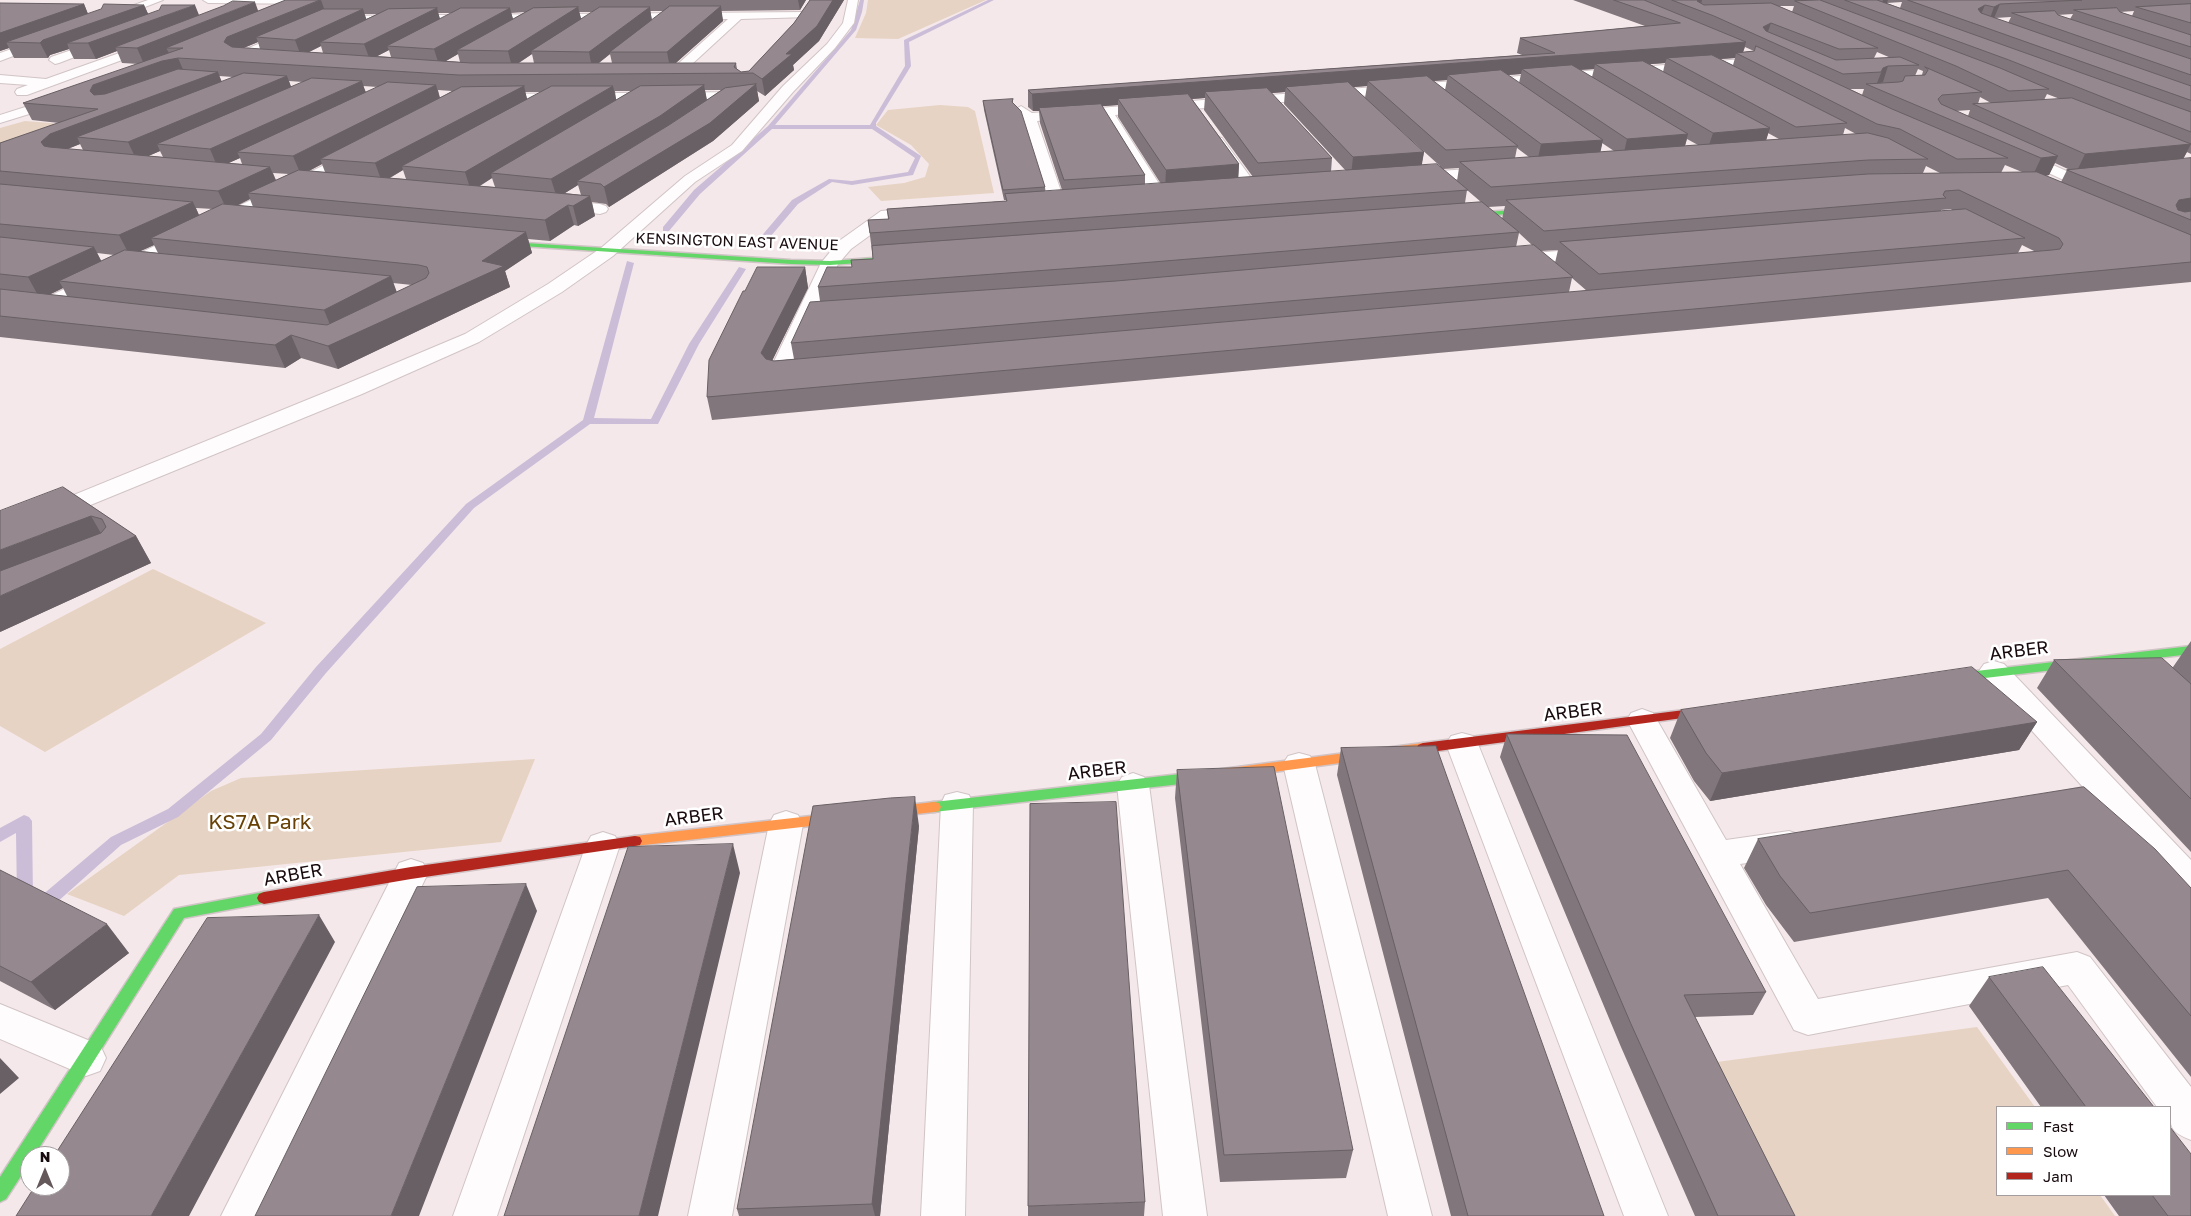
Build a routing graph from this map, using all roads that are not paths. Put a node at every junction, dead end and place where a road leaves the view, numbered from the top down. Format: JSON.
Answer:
{"nodes":[{"id":1,"x":158,"y":0,"type":"edge"},
{"id":2,"x":208,"y":0,"type":"edge"},
{"id":3,"x":812,"y":0,"type":"edge"},
{"id":4,"x":853,"y":0,"type":"edge"},
{"id":5,"x":314,"y":1,"type":"edge"},
{"id":6,"x":333,"y":1,"type":"edge"},
{"id":7,"x":554,"y":5,"type":"dead end"},
{"id":8,"x":286,"y":13,"type":"edge"},
{"id":9,"x":119,"y":14,"type":"junction"},
{"id":10,"x":148,"y":15,"type":"edge"},
{"id":11,"x":670,"y":16,"type":"junction"},
{"id":12,"x":738,"y":16,"type":"junction"},
{"id":13,"x":600,"y":17,"type":"junction"},
{"id":14,"x":100,"y":18,"type":"edge"},
{"id":15,"x":393,"y":18,"type":"junction"},
{"id":16,"x":463,"y":18,"type":"junction"},
{"id":17,"x":535,"y":18,"type":"junction"},
{"id":18,"x":518,"y":27,"type":"edge"},
{"id":19,"x":584,"y":28,"type":"edge"},
{"id":20,"x":655,"y":28,"type":"edge"},
{"id":21,"x":366,"y":32,"type":"edge"},
{"id":22,"x":438,"y":32,"type":"edge"},
{"id":23,"x":120,"y":36,"type":"edge"},
{"id":24,"x":55,"y":37,"type":"edge"},
{"id":25,"x":169,"y":38,"type":"edge"},
{"id":26,"x":0,"y":57,"type":"edge"},
{"id":27,"x":1748,"y":57,"type":"edge"},
{"id":28,"x":28,"y":59,"type":"edge"},
{"id":29,"x":268,"y":60,"type":"edge"},
{"id":30,"x":104,"y":64,"type":"junction"},
{"id":31,"x":1711,"y":66,"type":"junction"},
{"id":32,"x":1642,"y":71,"type":"junction"},
{"id":33,"x":694,"y":74,"type":"edge"},
{"id":34,"x":1571,"y":76,"type":"junction"},
{"id":35,"x":1736,"y":79,"type":"edge"},
{"id":36,"x":0,"y":80,"type":"edge"},
{"id":37,"x":1500,"y":82,"type":"junction"},
{"id":38,"x":50,"y":83,"type":"junction"},
{"id":39,"x":1668,"y":85,"type":"edge"},
{"id":40,"x":1588,"y":86,"type":"edge"},
{"id":41,"x":1428,"y":87,"type":"junction"},
{"id":42,"x":1516,"y":92,"type":"edge"},
{"id":43,"x":1350,"y":93,"type":"junction"},
{"id":44,"x":77,"y":94,"type":"edge"},
{"id":45,"x":641,"y":96,"type":"junction"},
{"id":46,"x":728,"y":96,"type":"junction"},
{"id":47,"x":756,"y":96,"type":"edge"},
{"id":48,"x":8,"y":97,"type":"dead end"},
{"id":49,"x":554,"y":97,"type":"junction"},
{"id":50,"x":473,"y":98,"type":"edge"},
{"id":51,"x":1270,"y":99,"type":"junction"},
{"id":52,"x":1443,"y":99,"type":"edge"},
{"id":53,"x":1192,"y":105,"type":"junction"},
{"id":54,"x":1364,"y":106,"type":"edge"},
{"id":55,"x":529,"y":110,"type":"edge"},
{"id":56,"x":616,"y":111,"type":"edge"},
{"id":57,"x":1106,"y":111,"type":"junction"},
{"id":58,"x":706,"y":112,"type":"edge"},
{"id":59,"x":1283,"y":113,"type":"edge"},
{"id":60,"x":0,"y":119,"type":"edge"},
{"id":61,"x":371,"y":146,"type":"edge"},
{"id":62,"x":2004,"y":147,"type":"edge"},
{"id":63,"x":1424,"y":163,"type":"edge"},
{"id":64,"x":1513,"y":171,"type":"edge"},
{"id":65,"x":1438,"y":176,"type":"junction"},
{"id":66,"x":276,"y":179,"type":"edge"},
{"id":67,"x":1401,"y":179,"type":"edge"},
{"id":68,"x":2080,"y":179,"type":"joint"},
{"id":69,"x":304,"y":182,"type":"junction"},
{"id":70,"x":2051,"y":182,"type":"edge"},
{"id":71,"x":331,"y":184,"type":"edge"},
{"id":72,"x":1270,"y":188,"type":"edge"},
{"id":73,"x":1251,"y":189,"type":"junction"},
{"id":74,"x":1453,"y":189,"type":"edge"},
{"id":75,"x":1232,"y":190,"type":"edge"},
{"id":76,"x":1178,"y":194,"type":"edge"},
{"id":77,"x":576,"y":195,"type":"edge"},
{"id":78,"x":1159,"y":196,"type":"junction"},
{"id":79,"x":1140,"y":197,"type":"edge"},
{"id":80,"x":1468,"y":202,"type":"edge"},
{"id":81,"x":540,"y":204,"type":"edge"},
{"id":82,"x":1038,"y":204,"type":"edge"},
{"id":83,"x":559,"y":206,"type":"junction"},
{"id":84,"x":600,"y":209,"type":"dead end"},
{"id":85,"x":1553,"y":209,"type":"edge"},
{"id":86,"x":944,"y":211,"type":"edge"},
{"id":87,"x":1484,"y":214,"type":"junction"},
{"id":88,"x":205,"y":216,"type":"edge"},
{"id":89,"x":1444,"y":217,"type":"edge"},
{"id":90,"x":225,"y":218,"type":"junction"},
{"id":91,"x":254,"y":221,"type":"edge"},
{"id":92,"x":486,"y":242,"type":"edge"},
{"id":93,"x":607,"y":252,"type":"junction"},
{"id":94,"x":1614,"y":252,"type":"edge"},
{"id":95,"x":898,"y":258,"type":"edge"},
{"id":96,"x":1535,"y":258,"type":"junction"},
{"id":97,"x":103,"y":260,"type":"edge"},
{"id":98,"x":1495,"y":262,"type":"edge"},
{"id":99,"x":131,"y":263,"type":"junction"},
{"id":100,"x":830,"y":263,"type":"junction"},
{"id":101,"x":170,"y":267,"type":"edge"},
{"id":102,"x":1555,"y":276,"type":"edge"},
{"id":103,"x":72,"y":310,"type":"edge"},
{"id":104,"x":826,"y":315,"type":"edge"},
{"id":105,"x":806,"y":316,"type":"junction"},
{"id":106,"x":798,"y":374,"type":"edge"},
{"id":107,"x":0,"y":534,"type":"edge"},
{"id":108,"x":2191,"y":650,"type":"edge"},
{"id":109,"x":2132,"y":656,"type":"junction"},
{"id":110,"x":1994,"y":671,"type":"junction"},
{"id":111,"x":2158,"y":680,"type":"edge"},
{"id":112,"x":1926,"y":681,"type":"edge"},
{"id":113,"x":1730,"y":708,"type":"edge"},
{"id":114,"x":1642,"y":720,"type":"junction"},
{"id":115,"x":1462,"y":744,"type":"junction"},
{"id":116,"x":1299,"y":764,"type":"junction"},
{"id":117,"x":1132,"y":785,"type":"junction"},
{"id":118,"x":2109,"y":795,"type":"junction"},
{"id":119,"x":957,"y":804,"type":"junction"},
{"id":120,"x":2030,"y":807,"type":"edge"},
{"id":121,"x":786,"y":824,"type":"junction"},
{"id":122,"x":1814,"y":840,"type":"edge"},
{"id":123,"x":603,"y":845,"type":"junction"},
{"id":124,"x":1716,"y":855,"type":"junction"},
{"id":125,"x":411,"y":873,"type":"junction"},
{"id":126,"x":2191,"y":883,"type":"edge"},
{"id":127,"x":0,"y":1021,"type":"edge"},
{"id":128,"x":86,"y":1058,"type":"junction"},
{"id":129,"x":2191,"y":1120,"type":"edge"},
{"id":130,"x":0,"y":1193,"type":"edge"},
{"id":131,"x":243,"y":1216,"type":"edge"},
{"id":132,"x":475,"y":1216,"type":"edge"},
{"id":133,"x":710,"y":1216,"type":"edge"},
{"id":134,"x":943,"y":1216,"type":"edge"},
{"id":135,"x":1185,"y":1216,"type":"edge"},
{"id":136,"x":1410,"y":1216,"type":"edge"},
{"id":137,"x":1646,"y":1216,"type":"edge"}],
"edges":[{"from":1,"to":9,"type":"street"},
{"from":2,"to":5,"type":"street"},
{"from":3,"to":12,"type":"street"},
{"from":4,"to":93,"type":"street"},
{"from":5,"to":6,"type":"street"},
{"from":5,"to":8,"type":"street"},
{"from":7,"to":17,"type":"street"},
{"from":9,"to":10,"type":"street"},
{"from":9,"to":14,"type":"street"},
{"from":11,"to":12,"type":"street"},
{"from":11,"to":13,"type":"street"},
{"from":11,"to":20,"type":"street"},
{"from":12,"to":33,"type":"street"},
{"from":13,"to":17,"type":"street"},
{"from":13,"to":19,"type":"street"},
{"from":15,"to":16,"type":"street"},
{"from":15,"to":21,"type":"street"},
{"from":15,"to":29,"type":"street"},
{"from":16,"to":17,"type":"street"},
{"from":16,"to":22,"type":"street"},
{"from":17,"to":18,"type":"street"},
{"from":23,"to":30,"type":"street"},
{"from":24,"to":26,"type":"street"},
{"from":25,"to":30,"type":"street"},
{"from":26,"to":28,"type":"street"},
{"from":27,"to":31,"type":"street"},
{"from":30,"to":38,"type":"street"},
{"from":31,"to":32,"type":"street"},
{"from":31,"to":35,"type":"street"},
{"from":32,"to":34,"type":"street"},
{"from":32,"to":39,"type":"street"},
{"from":34,"to":37,"type":"street"},
{"from":34,"to":40,"type":"street"},
{"from":36,"to":38,"type":"street"},
{"from":37,"to":41,"type":"street"},
{"from":37,"to":42,"type":"street"},
{"from":38,"to":48,"type":"street"},
{"from":41,"to":43,"type":"street"},
{"from":41,"to":52,"type":"street"},
{"from":43,"to":51,"type":"street"},
{"from":43,"to":54,"type":"street"},
{"from":44,"to":60,"type":"street"},
{"from":45,"to":46,"type":"street"},
{"from":45,"to":49,"type":"street"},
{"from":45,"to":56,"type":"street"},
{"from":46,"to":47,"type":"street"},
{"from":46,"to":58,"type":"street"},
{"from":49,"to":50,"type":"street"},
{"from":49,"to":55,"type":"street"},
{"from":51,"to":53,"type":"street"},
{"from":51,"to":59,"type":"street"},
{"from":53,"to":57,"type":"street"},
{"from":53,"to":73,"type":"street"},
{"from":57,"to":78,"type":"street"},
{"from":57,"to":82,"type":"street"},
{"from":61,"to":69,"type":"street"},
{"from":62,"to":68,"type":"street"},
{"from":63,"to":65,"type":"street"},
{"from":64,"to":65,"type":"street"},
{"from":65,"to":67,"type":"street"},
{"from":65,"to":74,"type":"street"},
{"from":66,"to":69,"type":"street"},
{"from":68,"to":70,"type":"street"},
{"from":69,"to":71,"type":"street"},
{"from":69,"to":90,"type":"street"},
{"from":72,"to":73,"type":"street"},
{"from":73,"to":75,"type":"street"},
{"from":76,"to":78,"type":"street"},
{"from":77,"to":83,"type":"street"},
{"from":78,"to":79,"type":"street"},
{"from":80,"to":87,"type":"street"},
{"from":81,"to":83,"type":"street"},
{"from":83,"to":84,"type":"street"},
{"from":85,"to":87,"type":"street"},
{"from":86,"to":100,"type":"street"},
{"from":87,"to":89,"type":"street"},
{"from":87,"to":96,"type":"street"},
{"from":88,"to":90,"type":"street"},
{"from":90,"to":91,"type":"street"},
{"from":90,"to":99,"type":"street"},
{"from":92,"to":93,"type":"street","name":"KENSINGTON EAST AVENUE"},
{"from":93,"to":100,"type":"street","name":"KENSINGTON EAST AVENUE"},
{"from":93,"to":107,"type":"street"},
{"from":94,"to":96,"type":"street"},
{"from":95,"to":100,"type":"street","name":"KENSINGTON EAST AVENUE"},
{"from":96,"to":98,"type":"street"},
{"from":96,"to":102,"type":"street"},
{"from":97,"to":99,"type":"street"},
{"from":99,"to":101,"type":"street"},
{"from":99,"to":103,"type":"street"},
{"from":100,"to":105,"type":"street"},
{"from":104,"to":105,"type":"street"},
{"from":105,"to":106,"type":"street"},
{"from":108,"to":109,"type":"street","name":"ARBER"},
{"from":109,"to":110,"type":"street","name":"ARBER"},
{"from":109,"to":111,"type":"street"},
{"from":110,"to":112,"type":"street","name":"ARBER"},
{"from":110,"to":118,"type":"street"},
{"from":113,"to":114,"type":"street","name":"ARBER"},
{"from":114,"to":115,"type":"street","name":"ARBER"},
{"from":114,"to":124,"type":"street"},
{"from":115,"to":116,"type":"street","name":"ARBER"},
{"from":115,"to":137,"type":"street"},
{"from":116,"to":117,"type":"street","name":"ARBER"},
{"from":116,"to":136,"type":"street"},
{"from":117,"to":119,"type":"street","name":"ARBER"},
{"from":117,"to":135,"type":"street"},
{"from":118,"to":120,"type":"street"},
{"from":118,"to":126,"type":"street"},
{"from":119,"to":121,"type":"street","name":"ARBER"},
{"from":119,"to":134,"type":"street"},
{"from":121,"to":123,"type":"street","name":"ARBER"},
{"from":121,"to":133,"type":"street"},
{"from":122,"to":124,"type":"street"},
{"from":123,"to":125,"type":"street","name":"ARBER"},
{"from":123,"to":132,"type":"street"},
{"from":124,"to":129,"type":"street"},
{"from":125,"to":128,"type":"street","name":"ARBER"},
{"from":125,"to":131,"type":"street"},
{"from":127,"to":128,"type":"street"},
{"from":128,"to":130,"type":"street","name":"ARBER"}]}
